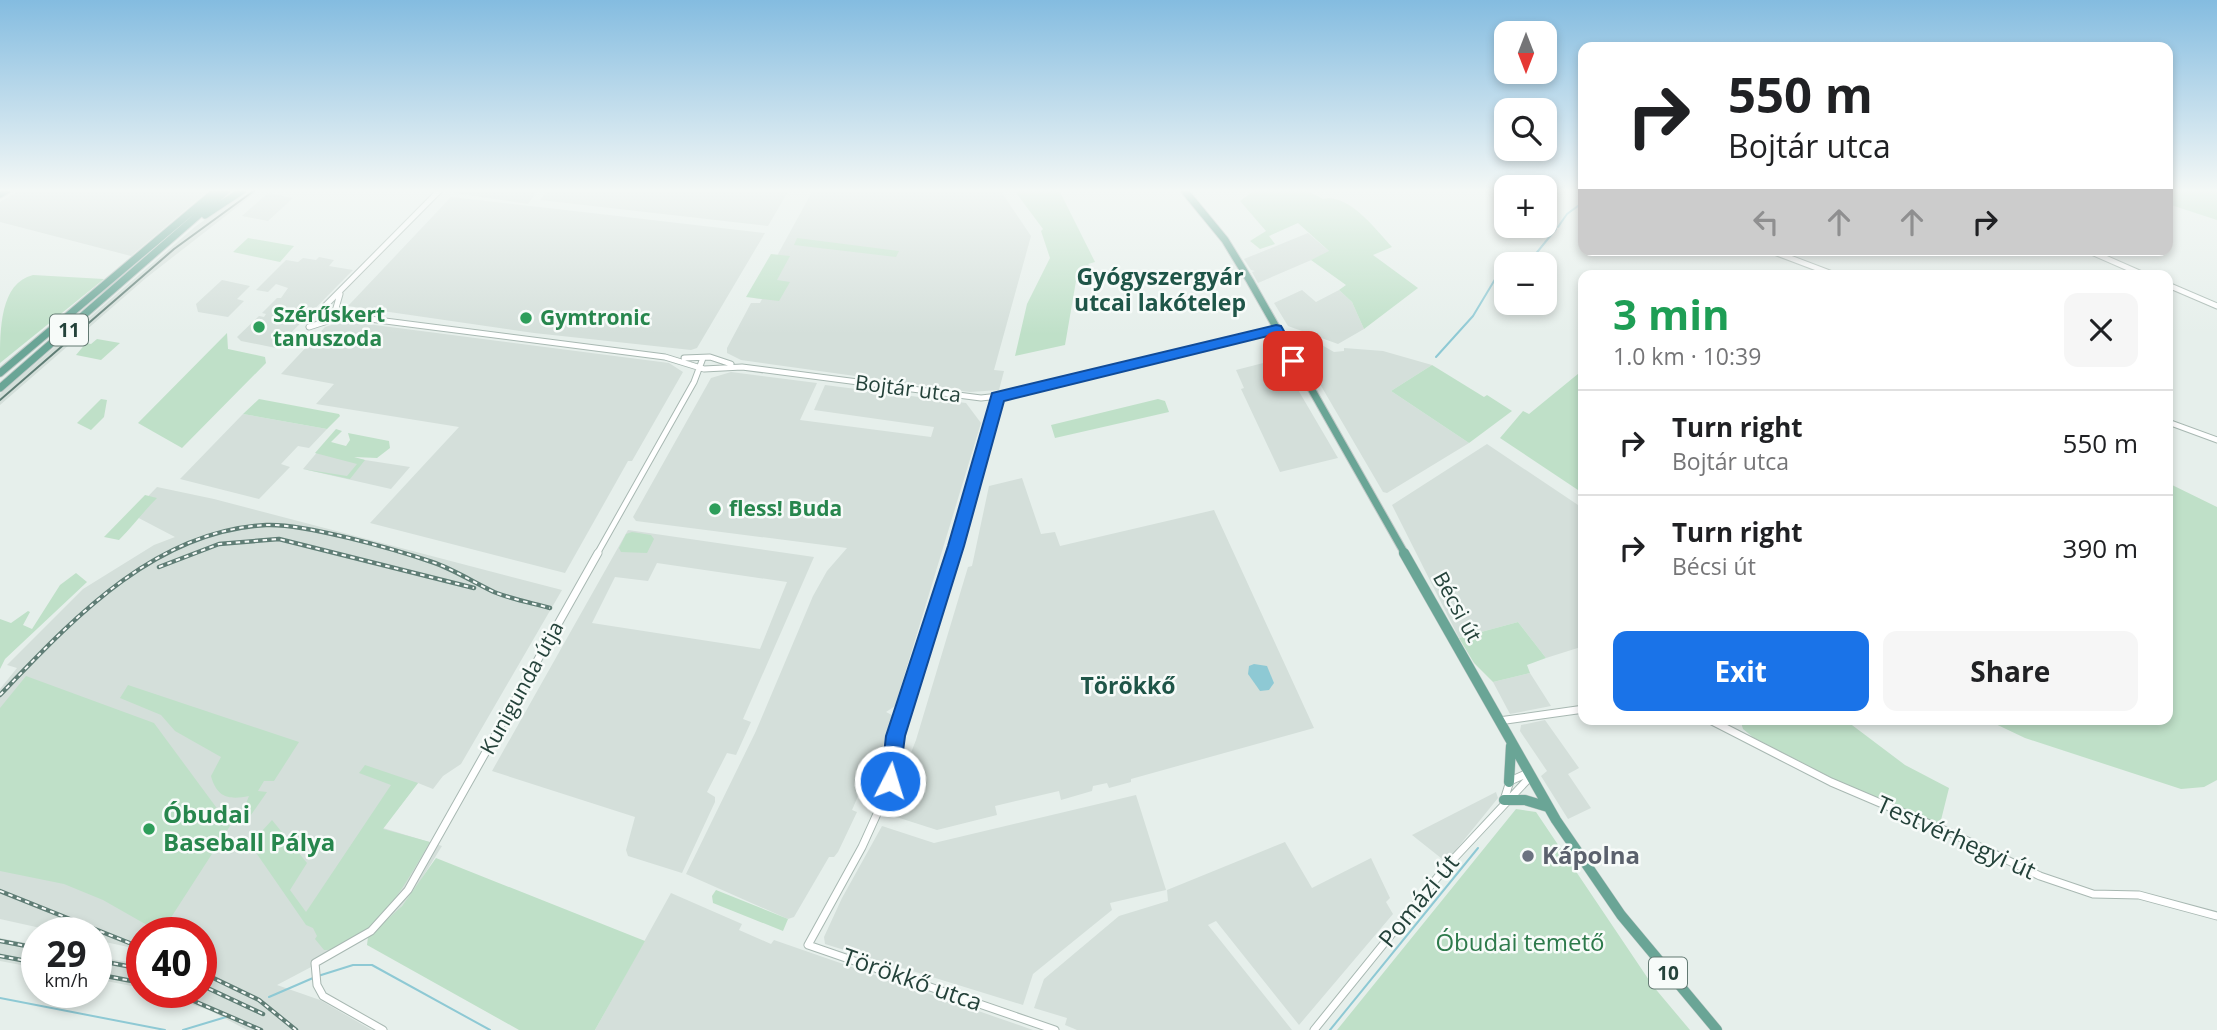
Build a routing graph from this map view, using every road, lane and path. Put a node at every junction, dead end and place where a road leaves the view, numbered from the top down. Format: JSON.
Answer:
{"nodes":[{"id":1,"x":160,"y":238,"type":"edge"},
{"id":2,"x":174,"y":238,"type":"edge"},
{"id":3,"x":393,"y":238,"type":"edge"},
{"id":4,"x":1222,"y":238,"type":"edge"},
{"id":5,"x":1785,"y":256,"type":"edge"},
{"id":6,"x":2101,"y":256,"type":"edge"},
{"id":7,"x":1822,"y":270,"type":"edge"},
{"id":8,"x":2133,"y":270,"type":"edge"},
{"id":9,"x":2173,"y":287,"type":"edge"},
{"id":10,"x":342,"y":290,"type":"junction"},
{"id":11,"x":338,"y":298,"type":"junction"},
{"id":12,"x":2217,"y":306,"type":"edge"},
{"id":13,"x":323,"y":313,"type":"junction"},
{"id":14,"x":348,"y":316,"type":"junction"},
{"id":15,"x":1276,"y":329,"type":"junction"},
{"id":16,"x":665,"y":357,"type":"junction"},
{"id":17,"x":703,"y":358,"type":"junction"},
{"id":18,"x":715,"y":359,"type":"junction"},
{"id":19,"x":698,"y":365,"type":"junction"},
{"id":20,"x":742,"y":367,"type":"junction"},
{"id":21,"x":711,"y":368,"type":"junction"},
{"id":22,"x":0,"y":373,"type":"edge"},
{"id":23,"x":694,"y":382,"type":"junction"},
{"id":24,"x":0,"y":388,"type":"edge"},
{"id":25,"x":998,"y":397,"type":"junction"},
{"id":26,"x":2173,"y":424,"type":"edge"},
{"id":27,"x":2217,"y":440,"type":"edge"},
{"id":28,"x":1578,"y":710,"type":"edge"},
{"id":29,"x":1499,"y":721,"type":"junction"},
{"id":30,"x":1720,"y":725,"type":"edge"},
{"id":31,"x":1511,"y":743,"type":"junction"},
{"id":32,"x":1529,"y":775,"type":"junction"},
{"id":33,"x":1513,"y":785,"type":"junction"},
{"id":34,"x":1504,"y":800,"type":"junction"},
{"id":35,"x":1525,"y":800,"type":"junction"},
{"id":36,"x":1548,"y":807,"type":"junction"},
{"id":37,"x":2217,"y":916,"type":"edge"},
{"id":38,"x":383,"y":1030,"type":"edge"},
{"id":39,"x":1055,"y":1030,"type":"edge"},
{"id":40,"x":1314,"y":1030,"type":"edge"},
{"id":41,"x":1717,"y":1030,"type":"edge"}],
"edges":[{"from":1,"to":22,"type":"main road","number":"11"},
{"from":2,"to":24,"type":"main road","number":"11"},
{"from":3,"to":10,"type":"street"},
{"from":4,"to":15,"type":"main road","name":"Bécsi út","number":"10"},
{"from":5,"to":7,"type":"street"},
{"from":6,"to":8,"type":"street"},
{"from":9,"to":12,"type":"street"},
{"from":10,"to":11,"type":"street"},
{"from":10,"to":13,"type":"street"},
{"from":11,"to":13,"type":"street"},
{"from":11,"to":14,"type":"street"},
{"from":13,"to":14,"type":"street"},
{"from":13,"to":14,"type":"street"},
{"from":14,"to":16,"type":"street"},
{"from":15,"to":25,"type":"street","name":"Bojtár utca"},
{"from":15,"to":29,"type":"main road","name":"Bécsi út","number":"10"},
{"from":16,"to":17,"type":"street"},
{"from":16,"to":19,"type":"street"},
{"from":17,"to":18,"type":"street","name":"Bojtár utca"},
{"from":17,"to":19,"type":"street","name":"Kunigunda útja"},
{"from":18,"to":20,"type":"street","name":"Bojtár utca"},
{"from":18,"to":21,"type":"street","name":"Kunigunda útja"},
{"from":19,"to":21,"type":"street","name":"Bojtár utca"},
{"from":19,"to":23,"type":"street","name":"Kunigunda útja"},
{"from":20,"to":21,"type":"street","name":"Bojtár utca"},
{"from":20,"to":25,"type":"street","name":"Bojtár utca"},
{"from":21,"to":23,"type":"street","name":"Kunigunda útja"},
{"from":23,"to":38,"type":"street","name":"Kunigunda útja"},
{"from":25,"to":39,"type":"street","name":"Törökkő utca"},
{"from":26,"to":27,"type":"street"},
{"from":28,"to":29,"type":"street"},
{"from":29,"to":31,"type":"main road","name":"Bécsi út","number":"10"},
{"from":30,"to":37,"type":"street","name":"Testvérhegyi út"},
{"from":31,"to":32,"type":"main road","name":"Bécsi út","number":"10"},
{"from":31,"to":33,"type":"main road"},
{"from":32,"to":33,"type":"street","name":"Pomázi út"},
{"from":32,"to":36,"type":"main road","name":"Bécsi út","number":"10"},
{"from":33,"to":34,"type":"street","name":"Pomázi út"},
{"from":33,"to":35,"type":"street"},
{"from":34,"to":35,"type":"main road"},
{"from":34,"to":40,"type":"street","name":"Pomázi út"},
{"from":35,"to":36,"type":"main road"},
{"from":36,"to":41,"type":"main road","name":"Bécsi út","number":"10"}]}
